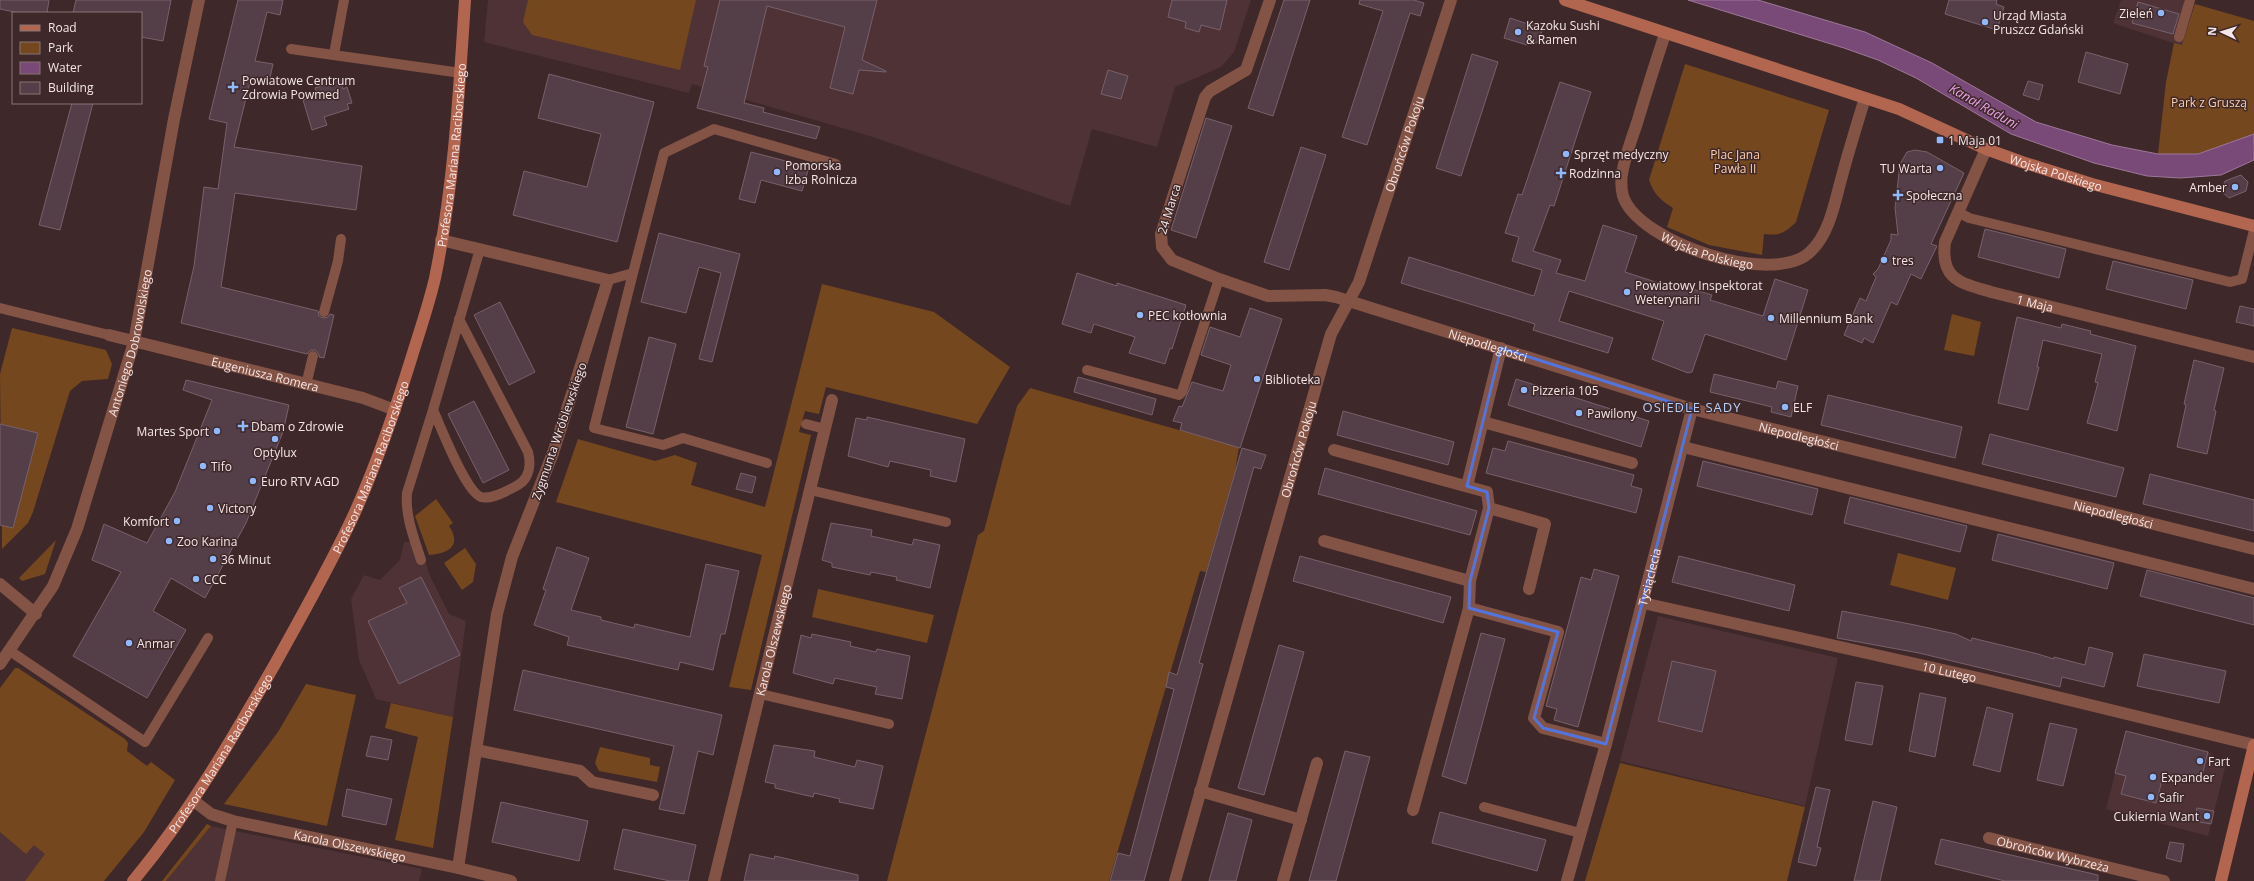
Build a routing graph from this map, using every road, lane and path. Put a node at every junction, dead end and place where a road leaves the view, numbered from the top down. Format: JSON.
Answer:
{"nodes":[{"id":1,"x":199,"y":0,"type":"edge"},
{"id":2,"x":344,"y":0,"type":"edge"},
{"id":3,"x":465,"y":0,"type":"edge"},
{"id":4,"x":1270,"y":0,"type":"edge"},
{"id":5,"x":1451,"y":0,"type":"edge"},
{"id":6,"x":1564,"y":0,"type":"edge"},
{"id":7,"x":2190,"y":0,"type":"edge"},
{"id":8,"x":1665,"y":34,"type":"junction"},
{"id":9,"x":2179,"y":37,"type":"dead end"},
{"id":10,"x":291,"y":49,"type":"dead end"},
{"id":11,"x":334,"y":54,"type":"junction"},
{"id":12,"x":461,"y":73,"type":"junction"},
{"id":13,"x":1864,"y":98,"type":"junction"},
{"id":14,"x":1986,"y":149,"type":"junction"},
{"id":15,"x":836,"y":164,"type":"dead end"},
{"id":16,"x":1958,"y":212,"type":"junction"},
{"id":17,"x":2254,"y":226,"type":"edge"},
{"id":18,"x":2254,"y":230,"type":"edge"},
{"id":19,"x":341,"y":239,"type":"dead end"},
{"id":20,"x":441,"y":240,"type":"junction"},
{"id":21,"x":480,"y":249,"type":"junction"},
{"id":22,"x":633,"y":273,"type":"junction"},
{"id":23,"x":1219,"y":279,"type":"junction"},
{"id":24,"x":608,"y":280,"type":"junction"},
{"id":25,"x":1350,"y":301,"type":"junction"},
{"id":26,"x":0,"y":308,"type":"edge"},
{"id":27,"x":324,"y":312,"type":"dead end"},
{"id":28,"x":459,"y":319,"type":"junction"},
{"id":29,"x":109,"y":335,"type":"joint"},
{"id":30,"x":134,"y":342,"type":"junction"},
{"id":31,"x":1501,"y":348,"type":"junction"},
{"id":32,"x":313,"y":356,"type":"dead end"},
{"id":33,"x":2254,"y":358,"type":"edge"},
{"id":34,"x":1087,"y":370,"type":"dead end"},
{"id":35,"x":306,"y":385,"type":"junction"},
{"id":36,"x":832,"y":400,"type":"dead end"},
{"id":37,"x":1692,"y":409,"type":"junction"},
{"id":38,"x":395,"y":410,"type":"junction"},
{"id":39,"x":433,"y":410,"type":"junction"},
{"id":40,"x":1483,"y":422,"type":"junction"},
{"id":41,"x":806,"y":424,"type":"dead end"},
{"id":42,"x":825,"y":429,"type":"junction"},
{"id":43,"x":1683,"y":446,"type":"junction"},
{"id":44,"x":1334,"y":450,"type":"dead end"},
{"id":45,"x":767,"y":463,"type":"dead end"},
{"id":46,"x":1632,"y":463,"type":"dead end"},
{"id":47,"x":1467,"y":486,"type":"junction"},
{"id":48,"x":810,"y":490,"type":"junction"},
{"id":49,"x":1489,"y":508,"type":"junction"},
{"id":50,"x":946,"y":522,"type":"dead end"},
{"id":51,"x":1324,"y":541,"type":"dead end"},
{"id":52,"x":2254,"y":550,"type":"edge"},
{"id":53,"x":421,"y":560,"type":"dead end"},
{"id":54,"x":1470,"y":581,"type":"junction"},
{"id":55,"x":0,"y":584,"type":"edge"},
{"id":56,"x":1529,"y":589,"type":"dead end"},
{"id":57,"x":2254,"y":589,"type":"edge"},
{"id":58,"x":1643,"y":603,"type":"junction"},
{"id":59,"x":1469,"y":608,"type":"junction"},
{"id":60,"x":36,"y":614,"type":"junction"},
{"id":61,"x":208,"y":638,"type":"dead end"},
{"id":62,"x":10,"y":651,"type":"junction"},
{"id":63,"x":0,"y":664,"type":"edge"},
{"id":64,"x":760,"y":694,"type":"junction"},
{"id":65,"x":889,"y":724,"type":"dead end"},
{"id":66,"x":1606,"y":744,"type":"junction"},
{"id":67,"x":2254,"y":745,"type":"edge"},
{"id":68,"x":476,"y":750,"type":"junction"},
{"id":69,"x":1317,"y":762,"type":"dead end"},
{"id":70,"x":1200,"y":791,"type":"junction"},
{"id":71,"x":652,"y":795,"type":"dead end"},
{"id":72,"x":194,"y":801,"type":"junction"},
{"id":73,"x":1484,"y":807,"type":"dead end"},
{"id":74,"x":1413,"y":810,"type":"dead end"},
{"id":75,"x":1300,"y":820,"type":"junction"},
{"id":76,"x":233,"y":822,"type":"junction"},
{"id":77,"x":1580,"y":833,"type":"junction"},
{"id":78,"x":1989,"y":838,"type":"dead end"},
{"id":79,"x":458,"y":868,"type":"junction"},
{"id":80,"x":133,"y":881,"type":"edge"},
{"id":81,"x":220,"y":881,"type":"edge"},
{"id":82,"x":511,"y":881,"type":"edge"},
{"id":83,"x":714,"y":881,"type":"edge"},
{"id":84,"x":1175,"y":881,"type":"edge"},
{"id":85,"x":1283,"y":881,"type":"edge"},
{"id":86,"x":1567,"y":881,"type":"edge"},
{"id":87,"x":2164,"y":881,"type":"edge"},
{"id":88,"x":2221,"y":881,"type":"edge"}],
"edges":[{"from":1,"to":30,"type":"street","name":"Antoniego Dobrowolskiego"},
{"from":2,"to":11,"type":"lane"},
{"from":3,"to":12,"type":"main road","name":"Profesora Mariana Raciborskiego"},
{"from":4,"to":23,"type":"street","name":"24 Marca"},
{"from":5,"to":25,"type":"street","name":"Obrońców Pokoju"},
{"from":6,"to":8,"type":"main road","name":"Wojska Polskiego"},
{"from":7,"to":9,"type":"lane"},
{"from":8,"to":13,"type":"main road","name":"Wojska Polskiego"},
{"from":8,"to":13,"type":"street","name":"Wojska Polskiego"},
{"from":10,"to":11,"type":"lane"},
{"from":11,"to":12,"type":"lane"},
{"from":12,"to":20,"type":"main road","name":"Profesora Mariana Raciborskiego"},
{"from":13,"to":14,"type":"main road","name":"Wojska Polskiego"},
{"from":14,"to":16,"type":"street","name":"1 Maja"},
{"from":14,"to":17,"type":"main road","name":"Wojska Polskiego"},
{"from":15,"to":22,"type":"lane"},
{"from":16,"to":18,"type":"lane"},
{"from":16,"to":33,"type":"street","name":"1 Maja"},
{"from":19,"to":27,"type":"lane"},
{"from":20,"to":21,"type":"street"},
{"from":20,"to":38,"type":"main road","name":"Profesora Mariana Raciborskiego"},
{"from":21,"to":24,"type":"street"},
{"from":21,"to":28,"type":"lane"},
{"from":22,"to":24,"type":"lane"},
{"from":22,"to":45,"type":"lane"},
{"from":23,"to":25,"type":"street","name":"24 Marca"},
{"from":23,"to":34,"type":"lane"},
{"from":24,"to":68,"type":"street","name":"Zygmunta Wróblewskiego"},
{"from":25,"to":31,"type":"street","name":"Niepodległości"},
{"from":25,"to":70,"type":"street","name":"Obrońców Pokoju"},
{"from":26,"to":29,"type":"lane"},
{"from":28,"to":39,"type":"lane"},
{"from":28,"to":39,"type":"lane"},
{"from":29,"to":30,"type":"street","name":"Eugeniusza Romera"},
{"from":30,"to":35,"type":"street","name":"Eugeniusza Romera"},
{"from":30,"to":60,"type":"street","name":"Antoniego Dobrowolskiego"},
{"from":31,"to":37,"type":"street","name":"Niepodległości"},
{"from":31,"to":40,"type":"street"},
{"from":32,"to":35,"type":"lane"},
{"from":35,"to":38,"type":"street","name":"Eugeniusza Romera"},
{"from":36,"to":42,"type":"street","name":"Karola Olszewskiego"},
{"from":37,"to":43,"type":"street","name":"Tysiąclecia"},
{"from":37,"to":52,"type":"street","name":"Niepodległości"},
{"from":38,"to":72,"type":"main road","name":"Profesora Mariana Raciborskiego"},
{"from":39,"to":53,"type":"lane"},
{"from":40,"to":46,"type":"street"},
{"from":40,"to":47,"type":"street"},
{"from":41,"to":42,"type":"lane"},
{"from":42,"to":48,"type":"street","name":"Karola Olszewskiego"},
{"from":43,"to":57,"type":"street"},
{"from":43,"to":58,"type":"street","name":"Tysiąclecia"},
{"from":44,"to":47,"type":"street"},
{"from":47,"to":49,"type":"street"},
{"from":48,"to":50,"type":"lane"},
{"from":48,"to":64,"type":"street","name":"Karola Olszewskiego"},
{"from":49,"to":54,"type":"street"},
{"from":49,"to":56,"type":"street"},
{"from":51,"to":54,"type":"street"},
{"from":54,"to":59,"type":"street"},
{"from":55,"to":60,"type":"street"},
{"from":58,"to":66,"type":"street","name":"Tysiąclecia"},
{"from":58,"to":67,"type":"street","name":"10 Lutego"},
{"from":59,"to":66,"type":"street"},
{"from":59,"to":74,"type":"street"},
{"from":60,"to":62,"type":"street","name":"Antoniego Dobrowolskiego"},
{"from":61,"to":62,"type":"lane"},
{"from":62,"to":63,"type":"street","name":"Antoniego Dobrowolskiego"},
{"from":64,"to":65,"type":"lane"},
{"from":64,"to":83,"type":"street","name":"Karola Olszewskiego"},
{"from":66,"to":77,"type":"street","name":"Tysiąclecia"},
{"from":67,"to":88,"type":"main road"},
{"from":68,"to":71,"type":"street"},
{"from":68,"to":79,"type":"street","name":"Zygmunta Wróblewskiego"},
{"from":69,"to":75,"type":"street"},
{"from":70,"to":75,"type":"street"},
{"from":70,"to":84,"type":"street","name":"Obrońców Pokoju"},
{"from":72,"to":76,"type":"street","name":"Karola Olszewskiego"},
{"from":72,"to":80,"type":"main road","name":"Profesora Mariana Raciborskiego"},
{"from":73,"to":77,"type":"lane"},
{"from":75,"to":85,"type":"street"},
{"from":76,"to":79,"type":"street","name":"Karola Olszewskiego"},
{"from":76,"to":81,"type":"lane"},
{"from":77,"to":86,"type":"street","name":"Tysiąclecia"},
{"from":78,"to":87,"type":"street","name":"Obrońców Wybrzeża"},
{"from":79,"to":82,"type":"street","name":"Karola Olszewskiego"}]}
